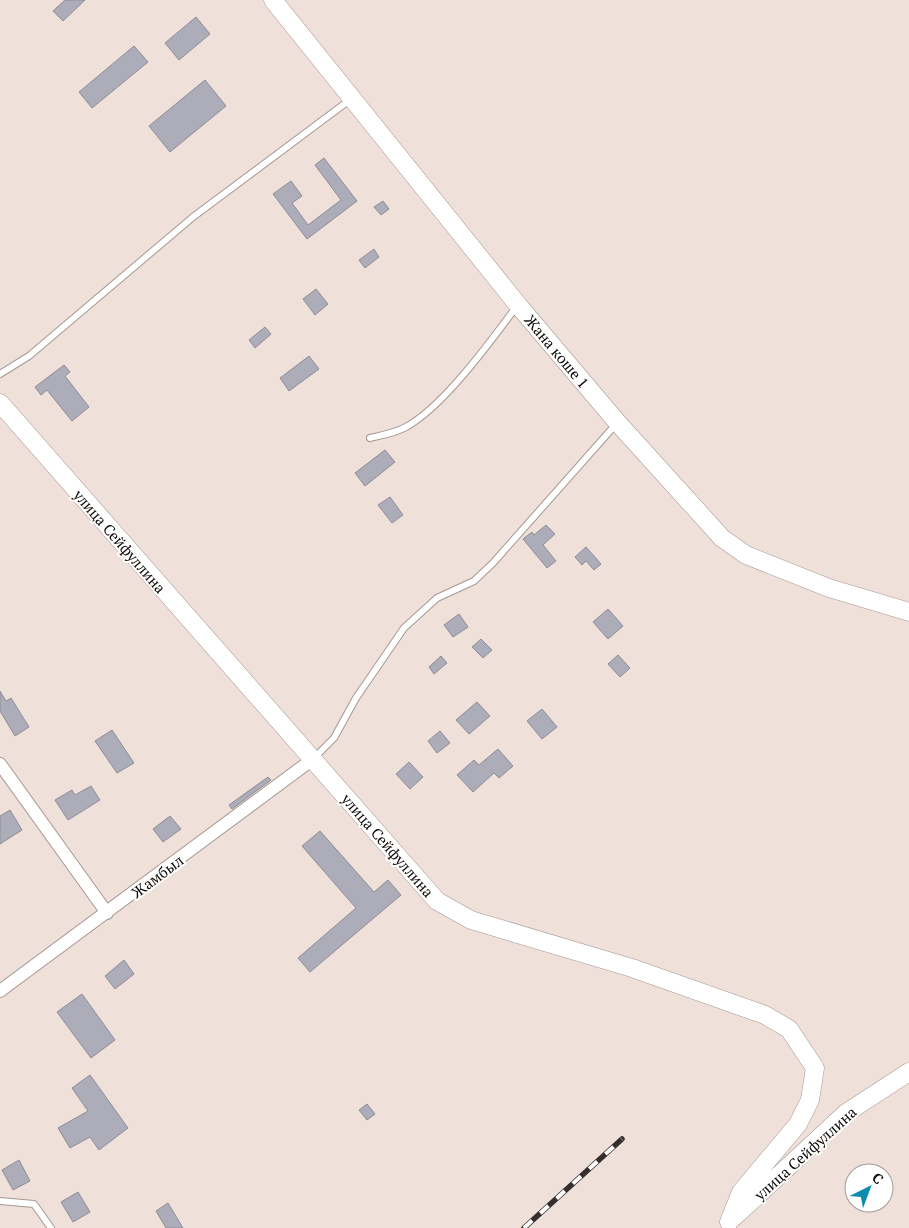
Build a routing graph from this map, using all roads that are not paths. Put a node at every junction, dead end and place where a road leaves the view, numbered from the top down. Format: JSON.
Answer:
{"nodes":[{"id":1,"x":273,"y":0,"type":"edge"},
{"id":2,"x":352,"y":99,"type":"junction"},
{"id":3,"x":518,"y":306,"type":"junction"},
{"id":4,"x":0,"y":374,"type":"edge"},
{"id":5,"x":0,"y":403,"type":"edge"},
{"id":6,"x":617,"y":422,"type":"junction"},
{"id":7,"x":370,"y":438,"type":"dead end"},
{"id":8,"x":909,"y":612,"type":"edge"},
{"id":9,"x":313,"y":759,"type":"junction"},
{"id":10,"x":0,"y":764,"type":"edge"},
{"id":11,"x":107,"y":913,"type":"junction"},
{"id":12,"x":1,"y":988,"type":"edge"},
{"id":13,"x":908,"y":1074,"type":"edge"},
{"id":14,"x":0,"y":1202,"type":"edge"},
{"id":15,"x":726,"y":1225,"type":"edge"},
{"id":16,"x":51,"y":1228,"type":"edge"}],
"edges":[{"from":1,"to":2,"type":"street","name":"Жана коше 1"},
{"from":2,"to":3,"type":"street","name":"Жана коше 1"},
{"from":2,"to":4,"type":"lane"},
{"from":3,"to":6,"type":"street","name":"Жана коше 1"},
{"from":3,"to":7,"type":"lane"},
{"from":5,"to":9,"type":"street","name":"улица Сейфуллина"},
{"from":6,"to":8,"type":"street","name":"Жана коше 1"},
{"from":6,"to":9,"type":"lane"},
{"from":9,"to":11,"type":"street","name":"Жамбыл"},
{"from":9,"to":15,"type":"street","name":"улица Сейфуллина"},
{"from":10,"to":11,"type":"street"},
{"from":11,"to":12,"type":"street","name":"Жамбыл"},
{"from":13,"to":15,"type":"street","name":"улица Сейфуллина"},
{"from":14,"to":16,"type":"lane"}]}
